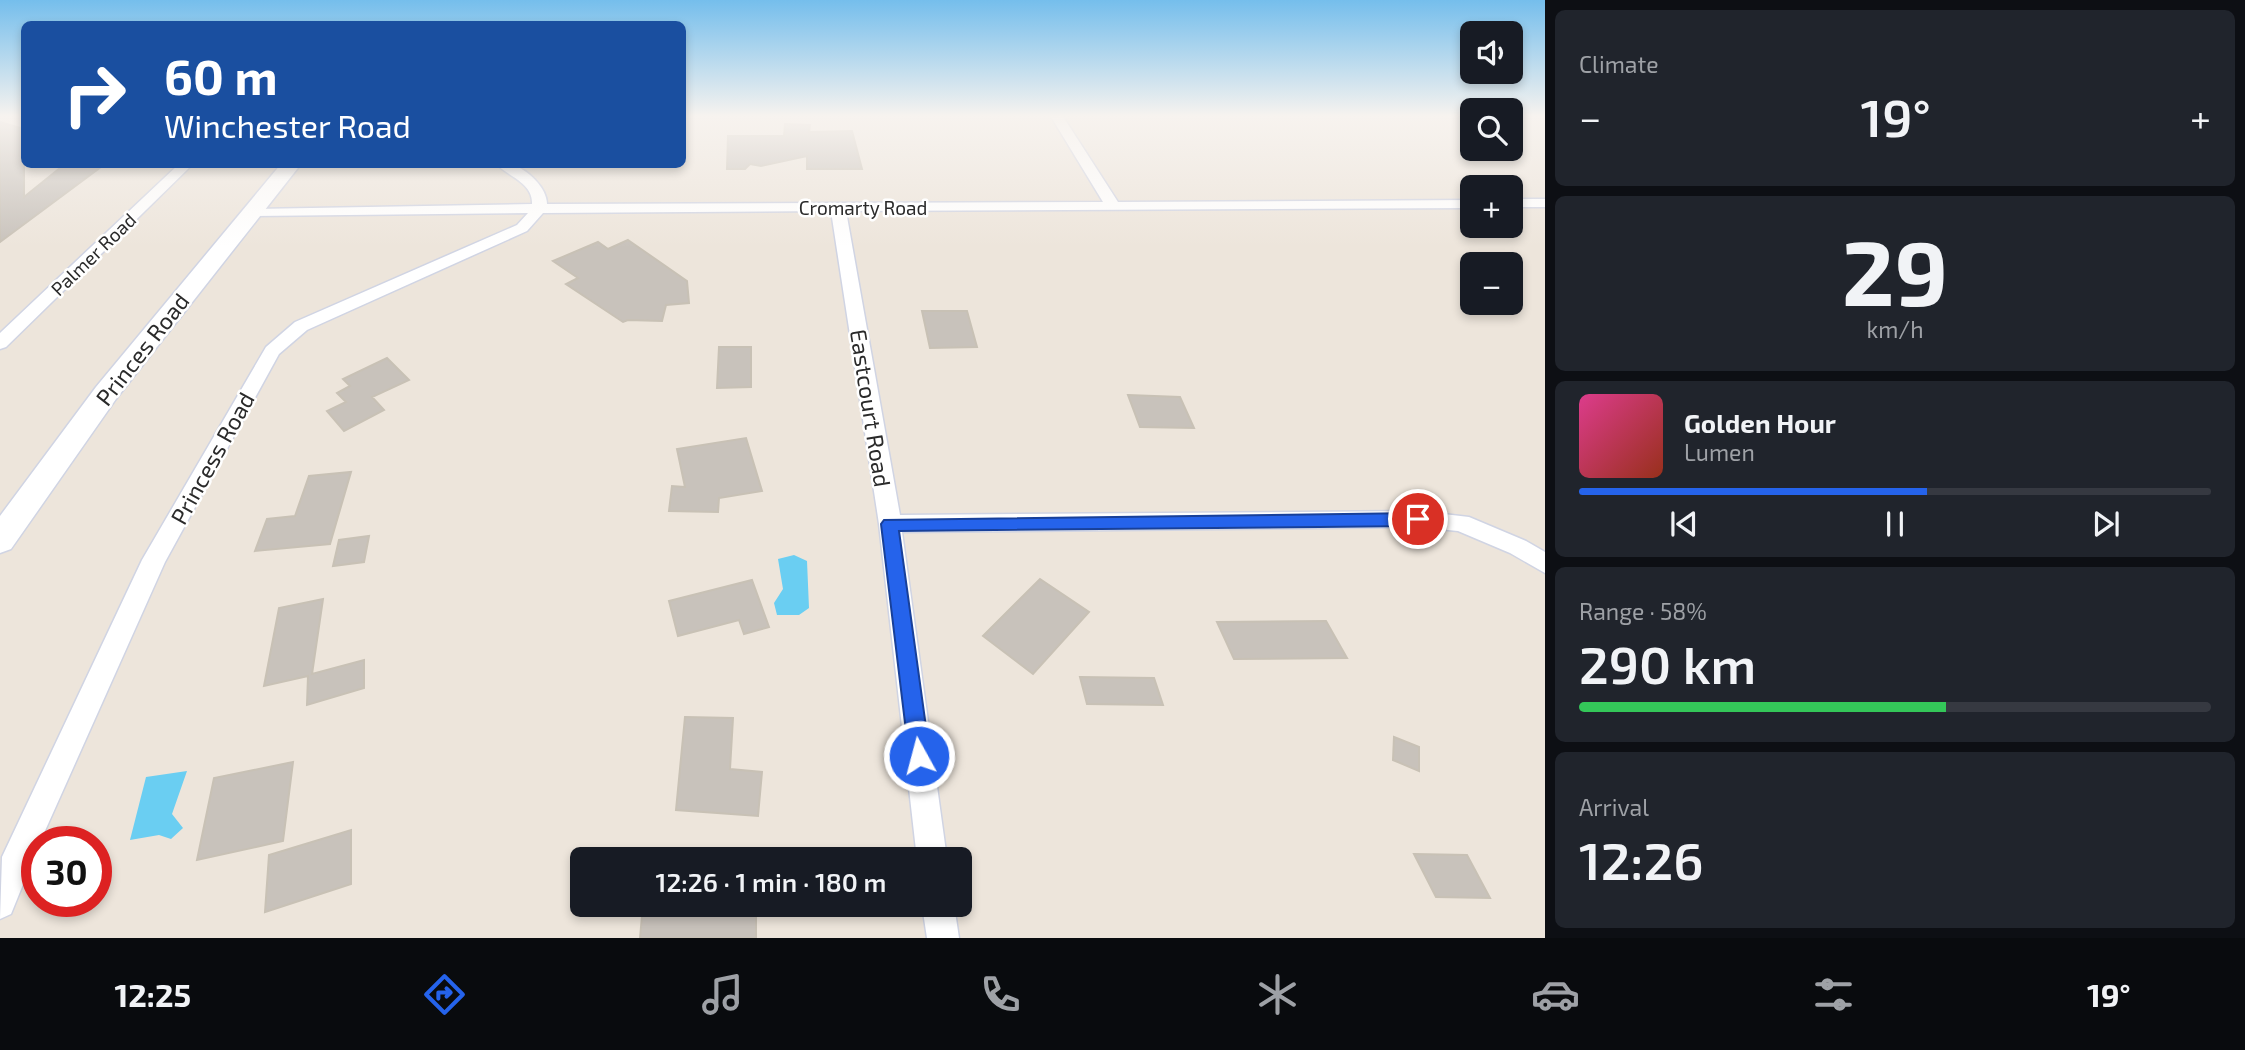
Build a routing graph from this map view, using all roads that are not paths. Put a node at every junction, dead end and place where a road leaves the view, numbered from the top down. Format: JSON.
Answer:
{"nodes":[{"id":1,"x":1084,"y":159,"type":"edge"},
{"id":2,"x":183,"y":168,"type":"edge"},
{"id":3,"x":289,"y":168,"type":"edge"},
{"id":4,"x":509,"y":168,"type":"edge"},
{"id":5,"x":1523,"y":203,"type":"edge"},
{"id":6,"x":1545,"y":203,"type":"edge"},
{"id":7,"x":1460,"y":204,"type":"edge"},
{"id":8,"x":540,"y":207,"type":"junction"},
{"id":9,"x":838,"y":207,"type":"junction"},
{"id":10,"x":1114,"y":207,"type":"junction"},
{"id":11,"x":254,"y":212,"type":"junction"},
{"id":12,"x":0,"y":344,"type":"edge"},
{"id":13,"x":890,"y":524,"type":"junction"},
{"id":14,"x":0,"y":540,"type":"edge"},
{"id":15,"x":1545,"y":564,"type":"edge"},
{"id":16,"x":930,"y":847,"type":"edge"},
{"id":17,"x":0,"y":902,"type":"edge"},
{"id":18,"x":940,"y":917,"type":"edge"},
{"id":19,"x":943,"y":938,"type":"edge"}],
"edges":[{"from":1,"to":10,"type":"street"},
{"from":2,"to":12,"type":"street","name":"Palmer Road"},
{"from":3,"to":11,"type":"main road","name":"Princes Road"},
{"from":4,"to":8,"type":"street"},
{"from":5,"to":6,"type":"street"},
{"from":7,"to":10,"type":"street","name":"Cromarty Road"},
{"from":8,"to":9,"type":"street","name":"Cromarty Road"},
{"from":8,"to":11,"type":"street","name":"Cromarty Road"},
{"from":8,"to":17,"type":"street","name":"Princess Road"},
{"from":9,"to":10,"type":"street","name":"Cromarty Road"},
{"from":9,"to":13,"type":"street","name":"Eastcourt Road"},
{"from":11,"to":14,"type":"main road","name":"Princes Road"},
{"from":13,"to":15,"type":"street"},
{"from":13,"to":16,"type":"street","name":"Eastcourt Road"},
{"from":18,"to":19,"type":"street"}]}
